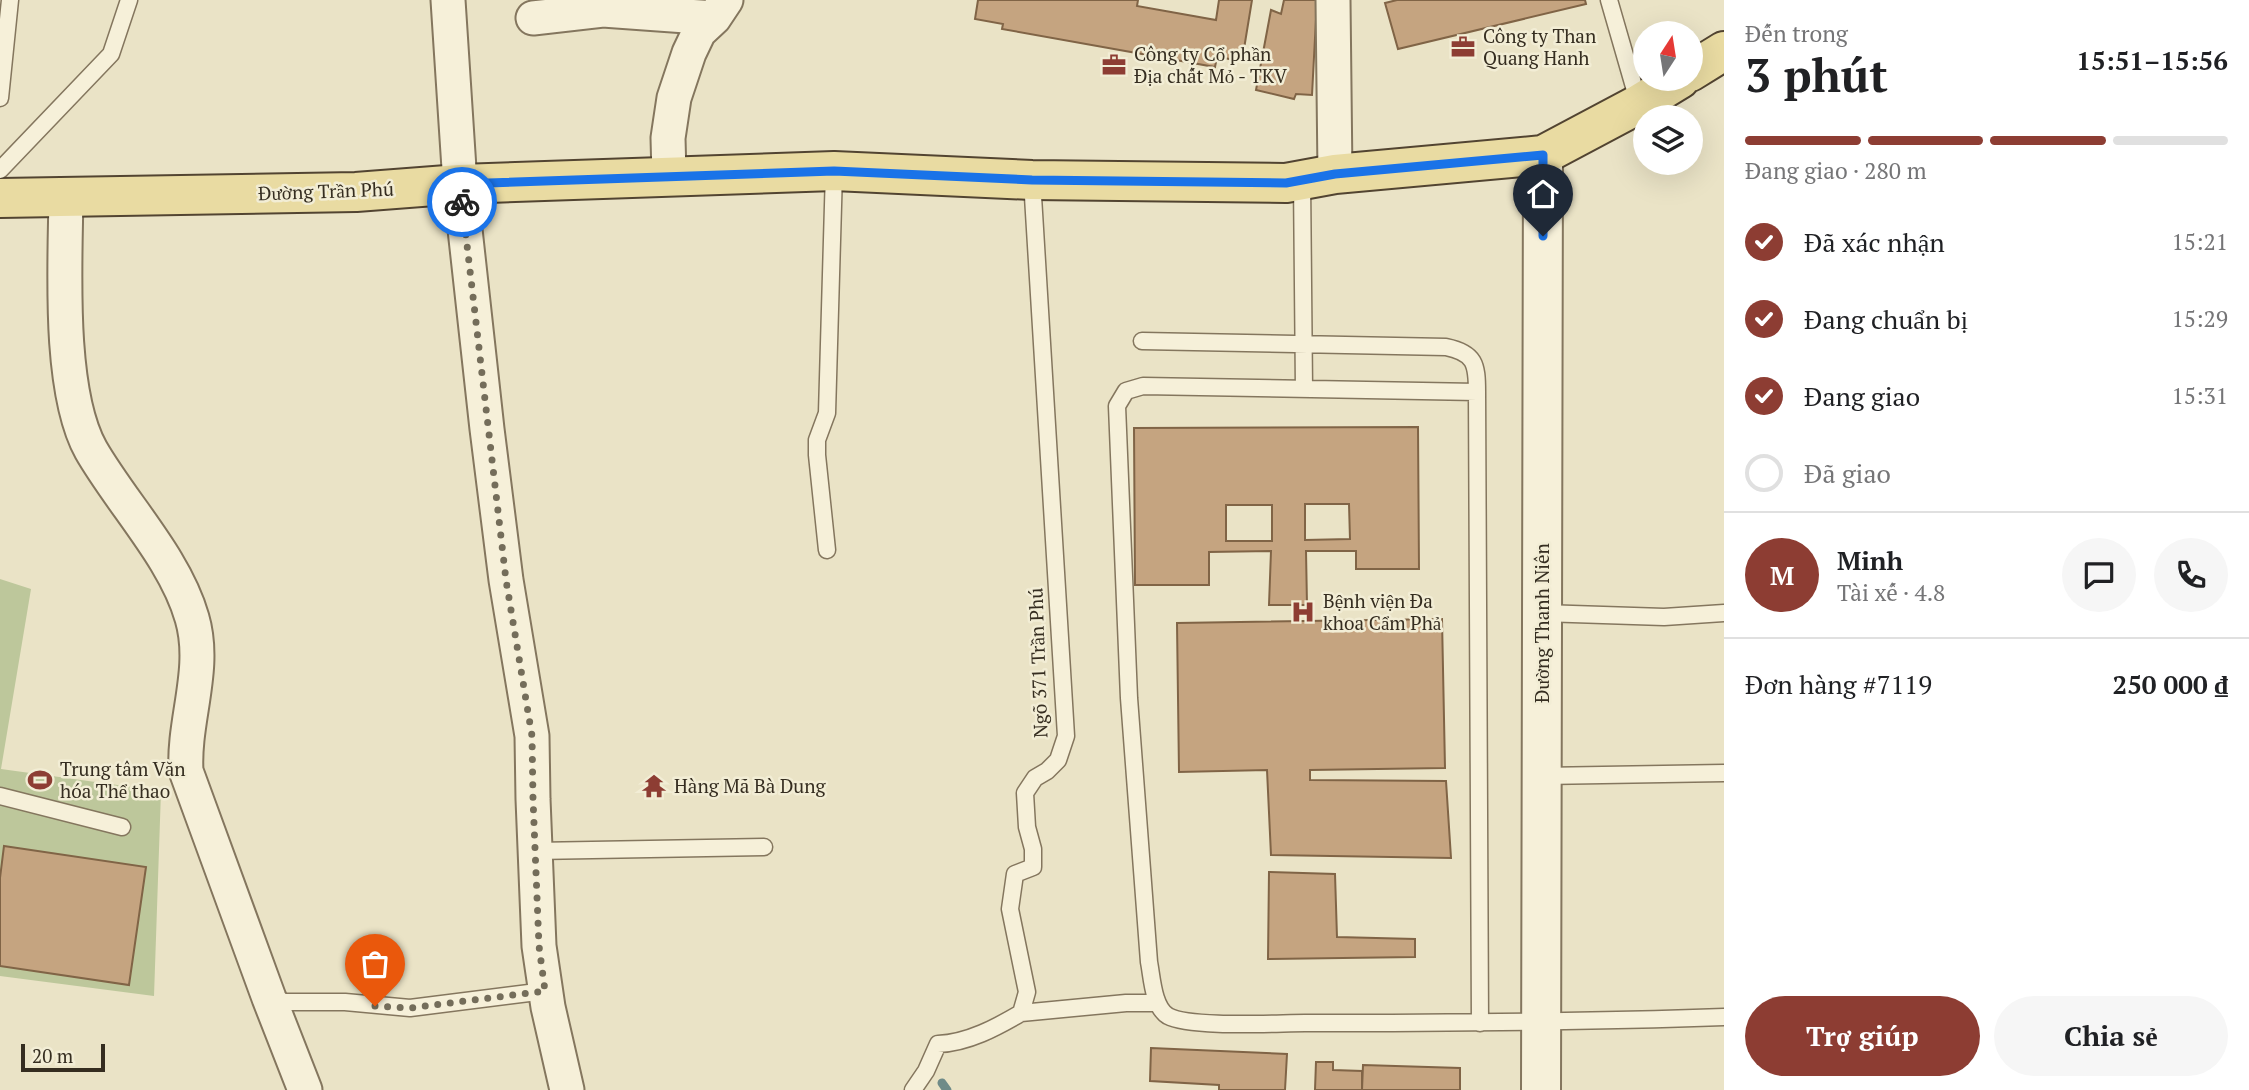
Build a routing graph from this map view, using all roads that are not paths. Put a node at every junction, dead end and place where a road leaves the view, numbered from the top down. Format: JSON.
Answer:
{"nodes":[{"id":1,"x":10,"y":0,"type":"edge"},
{"id":2,"x":129,"y":0,"type":"edge"},
{"id":3,"x":448,"y":0,"type":"edge"},
{"id":4,"x":1333,"y":0,"type":"edge"},
{"id":5,"x":1609,"y":0,"type":"edge"},
{"id":6,"x":720,"y":9,"type":"edge"},
{"id":7,"x":533,"y":18,"type":"dead end"},
{"id":8,"x":1724,"y":51,"type":"edge"},
{"id":9,"x":1703,"y":64,"type":"edge"},
{"id":10,"x":1660,"y":91,"type":"edge"},
{"id":11,"x":0,"y":98,"type":"edge"},
{"id":12,"x":1639,"y":104,"type":"junction"},
{"id":13,"x":1543,"y":155,"type":"junction"},
{"id":14,"x":0,"y":170,"type":"edge"},
{"id":15,"x":834,"y":171,"type":"junction"},
{"id":16,"x":669,"y":175,"type":"junction"},
{"id":17,"x":1319,"y":177,"type":"junction"},
{"id":18,"x":1032,"y":180,"type":"junction"},
{"id":19,"x":460,"y":184,"type":"junction"},
{"id":20,"x":0,"y":198,"type":"edge"},
{"id":21,"x":66,"y":198,"type":"junction"},
{"id":22,"x":1142,"y":341,"type":"dead end"},
{"id":23,"x":1303,"y":344,"type":"junction"},
{"id":24,"x":1304,"y":389,"type":"junction"},
{"id":25,"x":1478,"y":392,"type":"junction"},
{"id":26,"x":827,"y":550,"type":"dead end"},
{"id":27,"x":1542,"y":612,"type":"junction"},
{"id":28,"x":1724,"y":613,"type":"edge"},
{"id":29,"x":1724,"y":773,"type":"edge"},
{"id":30,"x":1542,"y":776,"type":"junction"},
{"id":31,"x":0,"y":796,"type":"edge"},
{"id":32,"x":122,"y":827,"type":"dead end"},
{"id":33,"x":764,"y":847,"type":"dead end"},
{"id":34,"x":535,"y":851,"type":"junction"},
{"id":35,"x":545,"y":991,"type":"junction"},
{"id":36,"x":269,"y":998,"type":"junction"},
{"id":37,"x":1157,"y":1003,"type":"junction"},
{"id":38,"x":1021,"y":1013,"type":"junction"},
{"id":39,"x":1724,"y":1017,"type":"edge"},
{"id":40,"x":1480,"y":1023,"type":"junction"},
{"id":41,"x":1541,"y":1023,"type":"junction"},
{"id":42,"x":305,"y":1090,"type":"edge"},
{"id":43,"x":568,"y":1090,"type":"edge"},
{"id":44,"x":913,"y":1090,"type":"edge"},
{"id":45,"x":1541,"y":1090,"type":"edge"}],
"edges":[{"from":1,"to":11,"type":"lane"},
{"from":2,"to":14,"type":"lane"},
{"from":3,"to":19,"type":"street"},
{"from":4,"to":17,"type":"street"},
{"from":5,"to":12,"type":"lane"},
{"from":6,"to":7,"type":"street"},
{"from":6,"to":16,"type":"street"},
{"from":8,"to":9,"type":"main road"},
{"from":10,"to":12,"type":"main road","name":"Đường Trần Phú"},
{"from":12,"to":13,"type":"main road","name":"Đường Trần Phú"},
{"from":13,"to":17,"type":"main road","name":"Đường Trần Phú"},
{"from":13,"to":27,"type":"street","name":"Đường Thanh Niên"},
{"from":15,"to":16,"type":"main road","name":"Đường Trần Phú"},
{"from":15,"to":18,"type":"main road","name":"Đường Trần Phú"},
{"from":15,"to":26,"type":"lane"},
{"from":16,"to":19,"type":"main road","name":"Đường Trần Phú"},
{"from":17,"to":18,"type":"main road","name":"Đường Trần Phú"},
{"from":17,"to":23,"type":"lane"},
{"from":18,"to":38,"type":"lane","name":"Ngõ 371 Trần Phú"},
{"from":19,"to":21,"type":"main road","name":"Đường Trần Phú"},
{"from":19,"to":34,"type":"street"},
{"from":20,"to":21,"type":"main road","name":"Đường Trần Phú"},
{"from":21,"to":36,"type":"street"},
{"from":22,"to":23,"type":"lane"},
{"from":23,"to":24,"type":"lane"},
{"from":23,"to":25,"type":"lane"},
{"from":24,"to":25,"type":"lane"},
{"from":24,"to":37,"type":"lane"},
{"from":25,"to":40,"type":"lane"},
{"from":27,"to":28,"type":"lane"},
{"from":27,"to":30,"type":"street","name":"Đường Thanh Niên"},
{"from":29,"to":30,"type":"lane"},
{"from":30,"to":41,"type":"street","name":"Đường Thanh Niên"},
{"from":31,"to":32,"type":"lane"},
{"from":33,"to":34,"type":"lane"},
{"from":34,"to":35,"type":"street"},
{"from":35,"to":36,"type":"lane"},
{"from":35,"to":43,"type":"street"},
{"from":36,"to":42,"type":"street"},
{"from":37,"to":38,"type":"lane"},
{"from":37,"to":40,"type":"lane"},
{"from":38,"to":44,"type":"lane"},
{"from":39,"to":41,"type":"lane"},
{"from":40,"to":41,"type":"lane"},
{"from":41,"to":45,"type":"street","name":"Đường Thanh Niên"}]}
